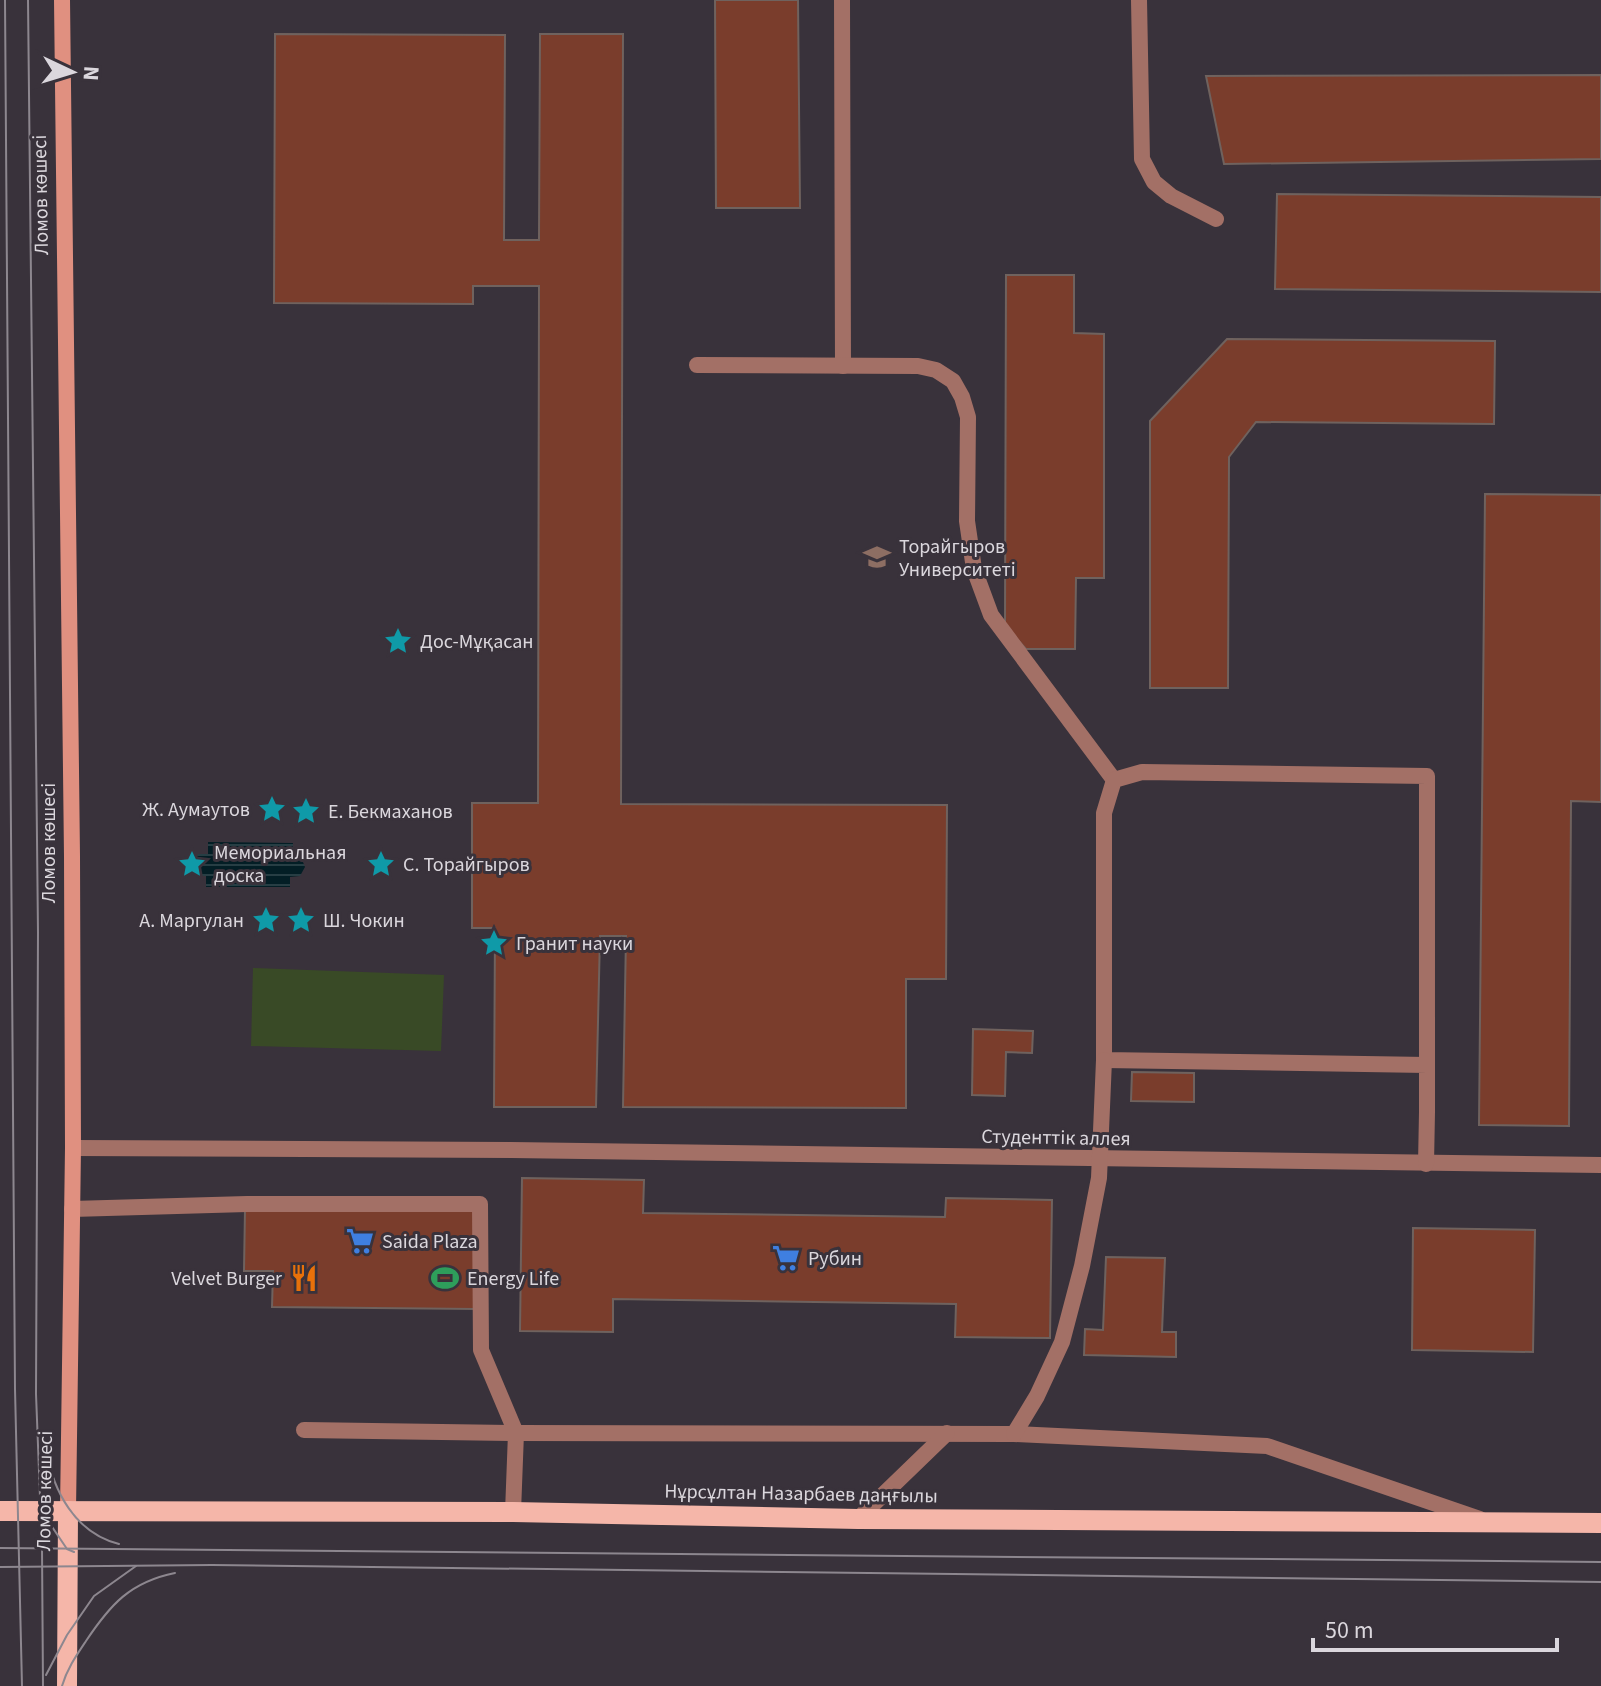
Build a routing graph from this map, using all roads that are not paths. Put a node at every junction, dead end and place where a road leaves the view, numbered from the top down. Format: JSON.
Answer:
{"nodes":[{"id":1,"x":62,"y":0,"type":"edge"},
{"id":2,"x":842,"y":0,"type":"edge"},
{"id":3,"x":1139,"y":0,"type":"edge"},
{"id":4,"x":1216,"y":219,"type":"dead end"},
{"id":5,"x":697,"y":365,"type":"dead end"},
{"id":6,"x":843,"y":366,"type":"junction"},
{"id":7,"x":1114,"y":780,"type":"junction"},
{"id":8,"x":1104,"y":1060,"type":"junction"},
{"id":9,"x":1427,"y":1065,"type":"junction"},
{"id":10,"x":73,"y":1148,"type":"junction"},
{"id":11,"x":1101,"y":1157,"type":"junction"},
{"id":12,"x":1426,"y":1164,"type":"junction"},
{"id":13,"x":1601,"y":1165,"type":"edge"},
{"id":14,"x":72,"y":1209,"type":"junction"},
{"id":15,"x":304,"y":1430,"type":"dead end"},
{"id":16,"x":516,"y":1433,"type":"junction"},
{"id":17,"x":947,"y":1433,"type":"junction"},
{"id":18,"x":1014,"y":1434,"type":"junction"},
{"id":19,"x":0,"y":1511,"type":"edge"},
{"id":20,"x":68,"y":1511,"type":"junction"},
{"id":21,"x":513,"y":1512,"type":"junction"},
{"id":22,"x":858,"y":1519,"type":"junction"},
{"id":23,"x":1601,"y":1523,"type":"edge"},
{"id":24,"x":1493,"y":1524,"type":"junction"},
{"id":25,"x":67,"y":1686,"type":"edge"}],
"edges":[{"from":1,"to":10,"type":"main road","name":"Ломов көшесі"},
{"from":2,"to":6,"type":"lane"},
{"from":3,"to":4,"type":"lane"},
{"from":5,"to":6,"type":"lane"},
{"from":6,"to":7,"type":"lane"},
{"from":7,"to":8,"type":"lane"},
{"from":7,"to":9,"type":"lane"},
{"from":8,"to":9,"type":"lane"},
{"from":8,"to":11,"type":"lane"},
{"from":9,"to":12,"type":"lane"},
{"from":10,"to":11,"type":"lane","name":"Студенттік аллея"},
{"from":10,"to":14,"type":"main road","name":"Ломов көшесі"},
{"from":11,"to":12,"type":"lane","name":"Студенттік аллея"},
{"from":11,"to":18,"type":"lane"},
{"from":12,"to":13,"type":"lane","name":"Студенттік аллея"},
{"from":14,"to":16,"type":"lane"},
{"from":14,"to":20,"type":"main road","name":"Ломов көшесі"},
{"from":15,"to":16,"type":"lane"},
{"from":16,"to":17,"type":"lane"},
{"from":16,"to":21,"type":"lane"},
{"from":17,"to":18,"type":"lane"},
{"from":17,"to":22,"type":"lane"},
{"from":18,"to":24,"type":"lane"},
{"from":19,"to":20,"type":"main road","name":"Нұрсұлтан Назарбаев даңғылы"},
{"from":20,"to":21,"type":"main road","name":"Нұрсұлтан Назарбаев даңғылы"},
{"from":20,"to":25,"type":"main road","name":"Ломов көшесі"},
{"from":21,"to":22,"type":"main road","name":"Нұрсұлтан Назарбаев даңғылы"},
{"from":22,"to":24,"type":"main road","name":"Нұрсұлтан Назарбаев даңғылы"},
{"from":23,"to":24,"type":"main road","name":"Нұрсұлтан Назарбаев даңғылы"}]}
